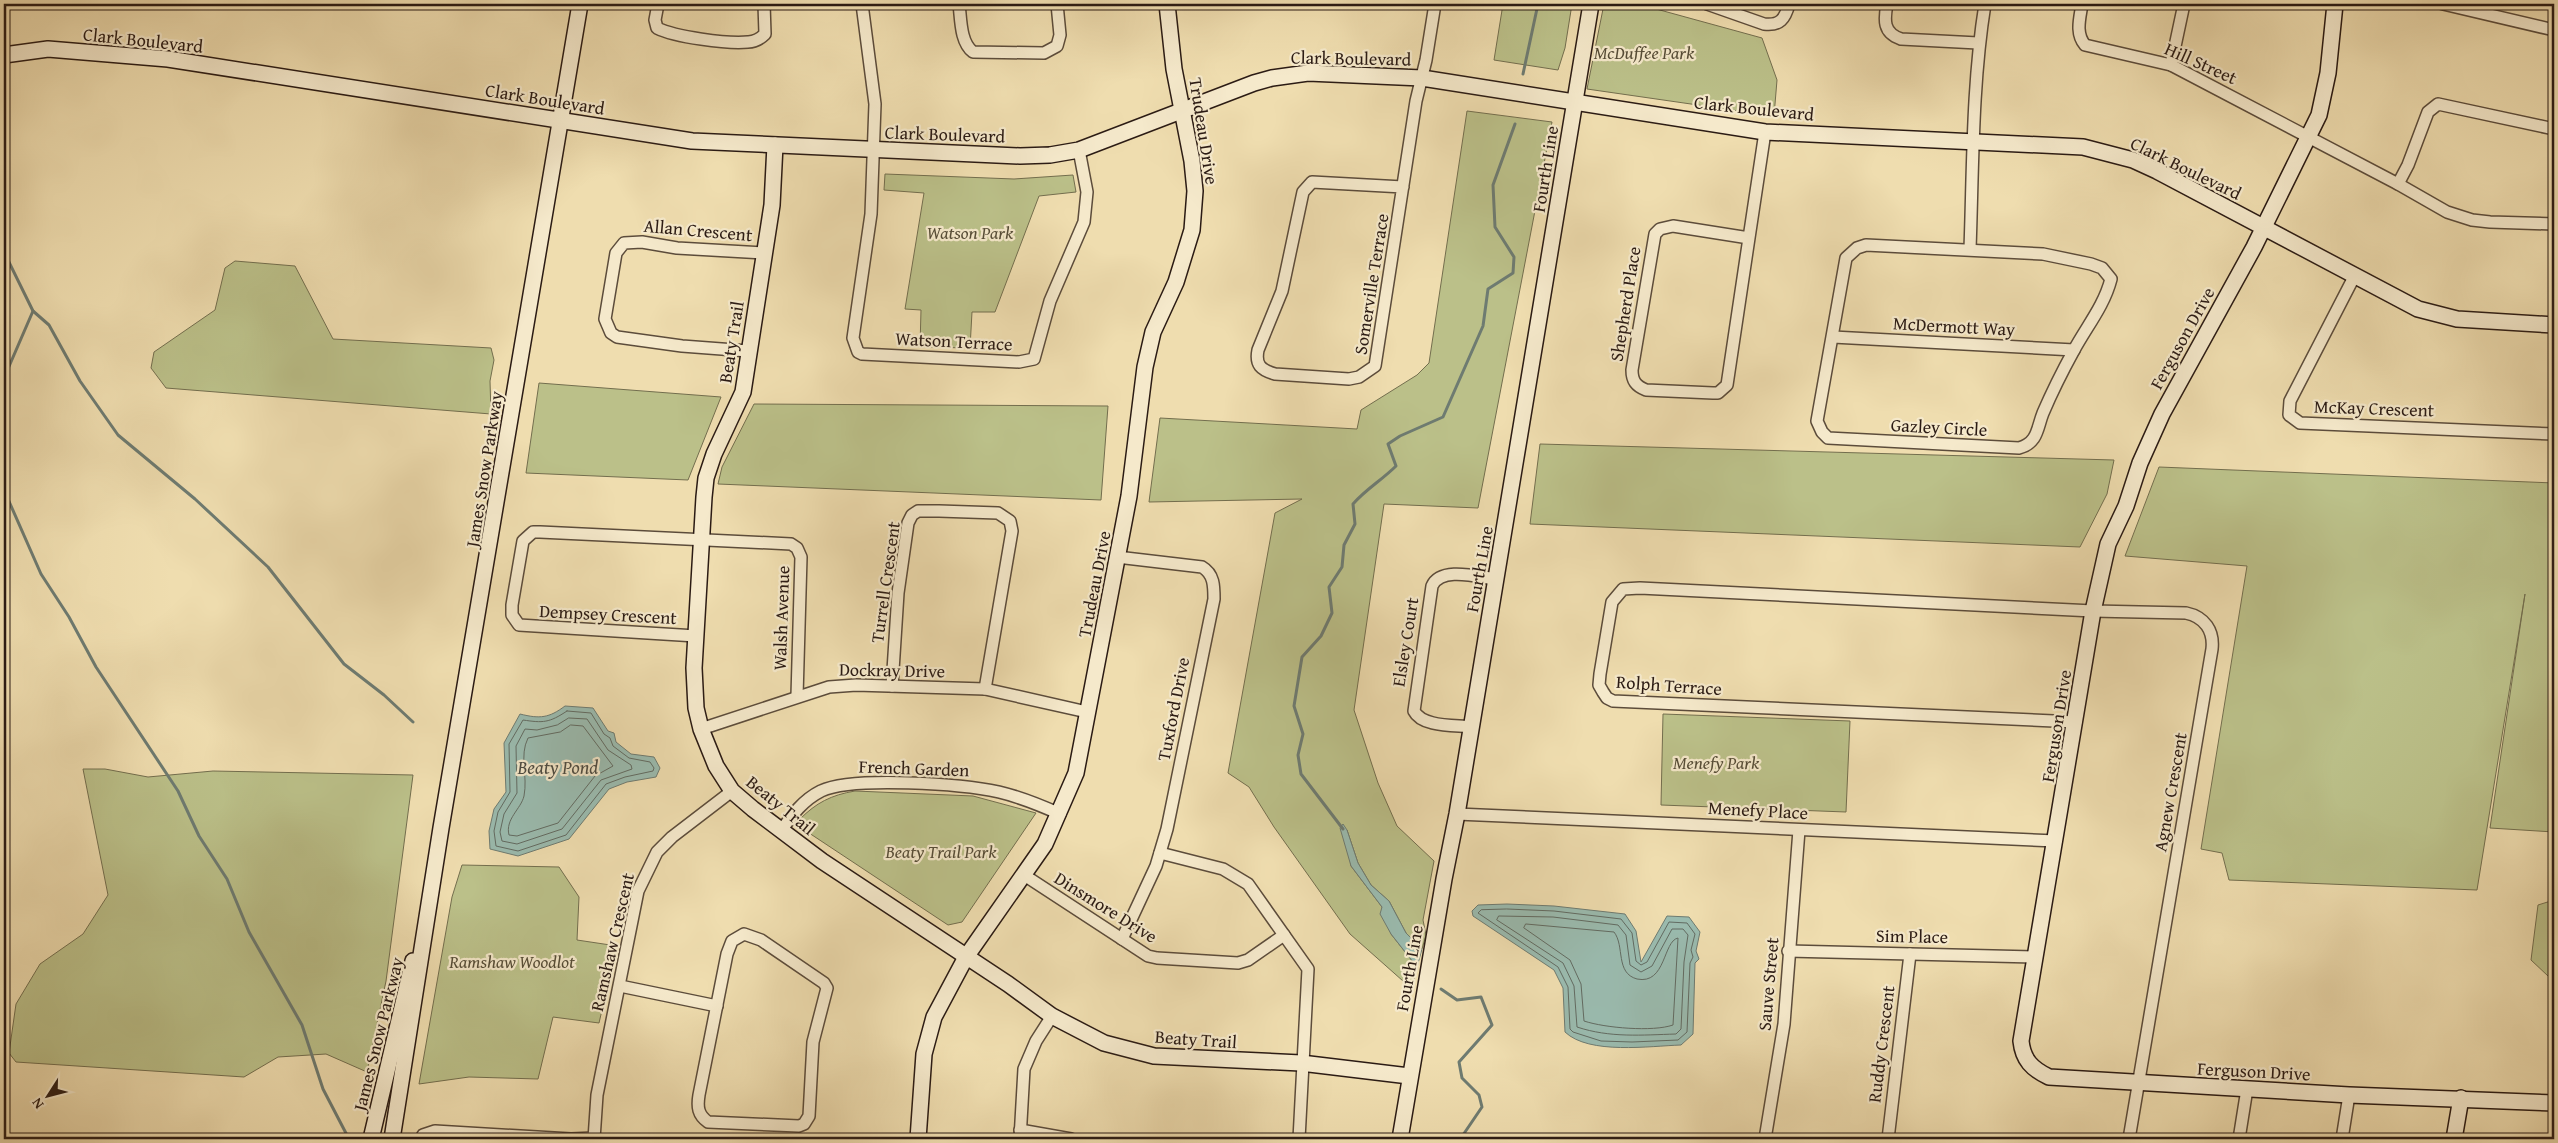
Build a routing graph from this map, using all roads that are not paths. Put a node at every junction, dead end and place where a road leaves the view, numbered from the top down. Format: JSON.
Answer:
{"nodes":[{"id":1,"x":580,"y":4,"type":"edge"},
{"id":2,"x":658,"y":4,"type":"edge"},
{"id":3,"x":764,"y":4,"type":"edge"},
{"id":4,"x":862,"y":4,"type":"edge"},
{"id":5,"x":959,"y":4,"type":"edge"},
{"id":6,"x":1057,"y":4,"type":"edge"},
{"id":7,"x":1167,"y":4,"type":"edge"},
{"id":8,"x":1435,"y":4,"type":"edge"},
{"id":9,"x":1591,"y":4,"type":"edge"},
{"id":10,"x":1707,"y":4,"type":"edge"},
{"id":11,"x":1789,"y":4,"type":"edge"},
{"id":12,"x":1887,"y":4,"type":"edge"},
{"id":13,"x":1985,"y":4,"type":"edge"},
{"id":14,"x":2082,"y":4,"type":"edge"},
{"id":15,"x":2184,"y":4,"type":"edge"},
{"id":16,"x":2334,"y":4,"type":"edge"},
{"id":17,"x":2443,"y":4,"type":"edge"},
{"id":18,"x":2554,"y":30,"type":"edge"},
{"id":19,"x":1978,"y":43,"type":"junction"},
{"id":20,"x":4,"y":54,"type":"edge"},
{"id":21,"x":2171,"y":65,"type":"junction"},
{"id":22,"x":1422,"y":78,"type":"junction"},
{"id":23,"x":1575,"y":102,"type":"junction"},
{"id":24,"x":1183,"y":109,"type":"junction"},
{"id":25,"x":560,"y":120,"type":"junction"},
{"id":26,"x":2554,"y":129,"type":"edge"},
{"id":27,"x":1765,"y":132,"type":"junction"},
{"id":28,"x":2309,"y":136,"type":"junction"},
{"id":29,"x":1972,"y":141,"type":"junction"},
{"id":30,"x":775,"y":145,"type":"junction"},
{"id":31,"x":874,"y":150,"type":"junction"},
{"id":32,"x":1079,"y":150,"type":"junction"},
{"id":33,"x":2398,"y":184,"type":"junction"},
{"id":34,"x":1404,"y":186,"type":"junction"},
{"id":35,"x":2554,"y":224,"type":"edge"},
{"id":36,"x":2263,"y":228,"type":"junction"},
{"id":37,"x":1749,"y":238,"type":"junction"},
{"id":38,"x":1970,"y":249,"type":"junction"},
{"id":39,"x":764,"y":253,"type":"junction"},
{"id":40,"x":2354,"y":277,"type":"junction"},
{"id":41,"x":2554,"y":325,"type":"edge"},
{"id":42,"x":1833,"y":337,"type":"junction"},
{"id":43,"x":2074,"y":350,"type":"junction"},
{"id":44,"x":748,"y":351,"type":"junction"},
{"id":45,"x":2554,"y":434,"type":"edge"},
{"id":46,"x":702,"y":540,"type":"junction"},
{"id":47,"x":1117,"y":557,"type":"junction"},
{"id":48,"x":1496,"y":578,"type":"junction"},
{"id":49,"x":2093,"y":611,"type":"junction"},
{"id":50,"x":696,"y":636,"type":"junction"},
{"id":51,"x":892,"y":686,"type":"junction"},
{"id":52,"x":985,"y":689,"type":"junction"},
{"id":53,"x":797,"y":696,"type":"junction"},
{"id":54,"x":1087,"y":712,"type":"junction"},
{"id":55,"x":2076,"y":722,"type":"junction"},
{"id":56,"x":1471,"y":727,"type":"junction"},
{"id":57,"x":701,"y":729,"type":"junction"},
{"id":58,"x":732,"y":791,"type":"junction"},
{"id":59,"x":1060,"y":814,"type":"junction"},
{"id":60,"x":1458,"y":814,"type":"junction"},
{"id":61,"x":1799,"y":830,"type":"junction"},
{"id":62,"x":781,"y":832,"type":"junction"},
{"id":63,"x":2056,"y":841,"type":"junction"},
{"id":64,"x":1160,"y":853,"type":"junction"},
{"id":65,"x":1024,"y":875,"type":"junction"},
{"id":66,"x":1284,"y":935,"type":"junction"},
{"id":67,"x":1122,"y":939,"type":"junction"},
{"id":68,"x":425,"y":940,"type":"junction"},
{"id":69,"x":1788,"y":951,"type":"junction"},
{"id":70,"x":1910,"y":954,"type":"junction"},
{"id":71,"x":966,"y":956,"type":"junction"},
{"id":72,"x":2036,"y":956,"type":"junction"},
{"id":73,"x":620,"y":986,"type":"junction"},
{"id":74,"x":718,"y":1006,"type":"junction"},
{"id":75,"x":1052,"y":1016,"type":"junction"},
{"id":76,"x":1301,"y":1063,"type":"junction"},
{"id":77,"x":1410,"y":1076,"type":"junction"},
{"id":78,"x":2138,"y":1083,"type":"junction"},
{"id":79,"x":2247,"y":1089,"type":"junction"},
{"id":80,"x":2349,"y":1095,"type":"junction"},
{"id":81,"x":2462,"y":1098,"type":"junction"},
{"id":82,"x":2554,"y":1103,"type":"edge"},
{"id":83,"x":1020,"y":1134,"type":"edge"},
{"id":84,"x":371,"y":1139,"type":"edge"},
{"id":85,"x":392,"y":1139,"type":"edge"},
{"id":86,"x":421,"y":1139,"type":"edge"},
{"id":87,"x":594,"y":1139,"type":"edge"},
{"id":88,"x":918,"y":1139,"type":"edge"},
{"id":89,"x":1071,"y":1139,"type":"edge"},
{"id":90,"x":1299,"y":1139,"type":"edge"},
{"id":91,"x":1400,"y":1139,"type":"edge"},
{"id":92,"x":1765,"y":1139,"type":"edge"},
{"id":93,"x":1888,"y":1139,"type":"edge"},
{"id":94,"x":2129,"y":1139,"type":"edge"},
{"id":95,"x":2238,"y":1139,"type":"edge"},
{"id":96,"x":2342,"y":1139,"type":"edge"},
{"id":97,"x":2454,"y":1139,"type":"edge"}],
"edges":[{"from":1,"to":25,"type":"street","name":"James Snow Parkway"},
{"from":2,"to":3,"type":"street"},
{"from":4,"to":31,"type":"street"},
{"from":5,"to":6,"type":"street"},
{"from":7,"to":24,"type":"street","name":"Trudeau Drive"},
{"from":8,"to":22,"type":"street","name":"Somerville Terrace"},
{"from":9,"to":23,"type":"street","name":"Fourth Line"},
{"from":10,"to":11,"type":"street"},
{"from":12,"to":19,"type":"street"},
{"from":13,"to":19,"type":"street"},
{"from":14,"to":21,"type":"street","name":"Hill Street"},
{"from":15,"to":21,"type":"street"},
{"from":16,"to":28,"type":"street","name":"Ferguson Drive"},
{"from":17,"to":18,"type":"street"},
{"from":19,"to":29,"type":"street"},
{"from":20,"to":25,"type":"street","name":"Clark Boulevard"},
{"from":21,"to":28,"type":"street","name":"Hill Street"},
{"from":22,"to":23,"type":"street","name":"Clark Boulevard"},
{"from":22,"to":24,"type":"street","name":"Clark Boulevard"},
{"from":22,"to":34,"type":"street","name":"Somerville Terrace"},
{"from":23,"to":27,"type":"street","name":"Clark Boulevard"},
{"from":23,"to":48,"type":"street","name":"Fourth Line"},
{"from":24,"to":32,"type":"street","name":"Clark Boulevard"},
{"from":24,"to":47,"type":"street","name":"Trudeau Drive"},
{"from":25,"to":30,"type":"street","name":"Clark Boulevard"},
{"from":25,"to":68,"type":"street","name":"James Snow Parkway"},
{"from":26,"to":33,"type":"street"},
{"from":27,"to":29,"type":"street","name":"Clark Boulevard"},
{"from":27,"to":37,"type":"street","name":"Shepherd Place"},
{"from":28,"to":33,"type":"street","name":"Hill Street"},
{"from":28,"to":36,"type":"street","name":"Ferguson Drive"},
{"from":29,"to":36,"type":"street","name":"Clark Boulevard"},
{"from":29,"to":38,"type":"street"},
{"from":30,"to":31,"type":"street","name":"Clark Boulevard"},
{"from":30,"to":39,"type":"street","name":"Beaty Trail"},
{"from":31,"to":32,"type":"street","name":"Clark Boulevard"},
{"from":31,"to":32,"type":"street","name":"Watson Terrace"},
{"from":33,"to":35,"type":"street","name":"Hill Street"},
{"from":34,"to":34,"type":"street","name":"Somerville Terrace"},
{"from":36,"to":40,"type":"street","name":"Clark Boulevard"},
{"from":36,"to":49,"type":"street","name":"Ferguson Drive"},
{"from":37,"to":37,"type":"street","name":"Shepherd Place"},
{"from":38,"to":42,"type":"street","name":"Gazley Circle"},
{"from":38,"to":43,"type":"street","name":"Gazley Circle"},
{"from":39,"to":44,"type":"street","name":"Beaty Trail"},
{"from":39,"to":44,"type":"street","name":"Allan Crescent"},
{"from":40,"to":41,"type":"street","name":"Clark Boulevard"},
{"from":40,"to":45,"type":"street","name":"McKay Crescent"},
{"from":42,"to":43,"type":"street","name":"McDermott Way"},
{"from":42,"to":43,"type":"street","name":"Gazley Circle"},
{"from":44,"to":46,"type":"street","name":"Beaty Trail"},
{"from":46,"to":50,"type":"street","name":"Beaty Trail"},
{"from":46,"to":50,"type":"street","name":"Dempsey Crescent"},
{"from":46,"to":53,"type":"street","name":"Walsh Avenue"},
{"from":47,"to":54,"type":"street","name":"Trudeau Drive"},
{"from":47,"to":64,"type":"street","name":"Tuxford Drive"},
{"from":48,"to":56,"type":"street","name":"Fourth Line"},
{"from":48,"to":56,"type":"street","name":"Elsley Court"},
{"from":49,"to":55,"type":"street","name":"Ferguson Drive"},
{"from":49,"to":55,"type":"street","name":"Rolph Terrace"},
{"from":49,"to":78,"type":"street","name":"Agnew Crescent"},
{"from":50,"to":57,"type":"street","name":"Beaty Trail"},
{"from":51,"to":52,"type":"street","name":"Dockray Drive"},
{"from":51,"to":52,"type":"street","name":"Turrell Crescent"},
{"from":51,"to":53,"type":"street","name":"Dockray Drive"},
{"from":52,"to":54,"type":"street","name":"Dockray Drive"},
{"from":53,"to":57,"type":"street","name":"Dockray Drive"},
{"from":54,"to":59,"type":"street","name":"Trudeau Drive"},
{"from":55,"to":63,"type":"street","name":"Ferguson Drive"},
{"from":56,"to":60,"type":"street","name":"Fourth Line"},
{"from":57,"to":58,"type":"street","name":"Beaty Trail"},
{"from":58,"to":62,"type":"street","name":"Beaty Trail"},
{"from":58,"to":73,"type":"street","name":"Ramshaw Crescent"},
{"from":59,"to":62,"type":"street","name":"French Garden"},
{"from":59,"to":65,"type":"street","name":"Trudeau Drive"},
{"from":60,"to":61,"type":"street","name":"Menefy Place"},
{"from":60,"to":77,"type":"street","name":"Fourth Line"},
{"from":61,"to":63,"type":"street","name":"Menefy Place"},
{"from":61,"to":69,"type":"street","name":"Sauve Street"},
{"from":62,"to":71,"type":"street","name":"Beaty Trail"},
{"from":63,"to":72,"type":"street","name":"Ferguson Drive"},
{"from":64,"to":66,"type":"street"},
{"from":64,"to":67,"type":"street","name":"Tuxford Drive"},
{"from":65,"to":67,"type":"street","name":"Dinsmore Drive"},
{"from":65,"to":71,"type":"street","name":"Trudeau Drive"},
{"from":66,"to":67,"type":"street","name":"Dinsmore Drive"},
{"from":66,"to":76,"type":"street"},
{"from":68,"to":84,"type":"street","name":"James Snow Parkway"},
{"from":68,"to":85,"type":"street","name":"James Snow Parkway"},
{"from":69,"to":70,"type":"street","name":"Sim Place"},
{"from":69,"to":92,"type":"street","name":"Sauve Street"},
{"from":70,"to":72,"type":"street","name":"Sim Place"},
{"from":70,"to":93,"type":"street","name":"Ruddy Crescent"},
{"from":71,"to":75,"type":"street","name":"Beaty Trail"},
{"from":71,"to":88,"type":"street","name":"Trudeau Drive"},
{"from":72,"to":78,"type":"street","name":"Ferguson Drive"},
{"from":73,"to":74,"type":"street"},
{"from":73,"to":87,"type":"street","name":"Ramshaw Crescent"},
{"from":74,"to":74,"type":"street"},
{"from":75,"to":76,"type":"street","name":"Beaty Trail"},
{"from":75,"to":83,"type":"street"},
{"from":76,"to":77,"type":"street","name":"Beaty Trail"},
{"from":76,"to":90,"type":"street"},
{"from":77,"to":91,"type":"street","name":"Fourth Line"},
{"from":78,"to":79,"type":"street","name":"Ferguson Drive"},
{"from":78,"to":94,"type":"street","name":"Agnew Crescent"},
{"from":79,"to":80,"type":"street","name":"Ferguson Drive"},
{"from":79,"to":95,"type":"street"},
{"from":80,"to":81,"type":"street","name":"Ferguson Drive"},
{"from":80,"to":96,"type":"street"},
{"from":81,"to":82,"type":"street","name":"Ferguson Drive"},
{"from":81,"to":97,"type":"street"},
{"from":83,"to":89,"type":"street"},
{"from":86,"to":87,"type":"street"}]}
